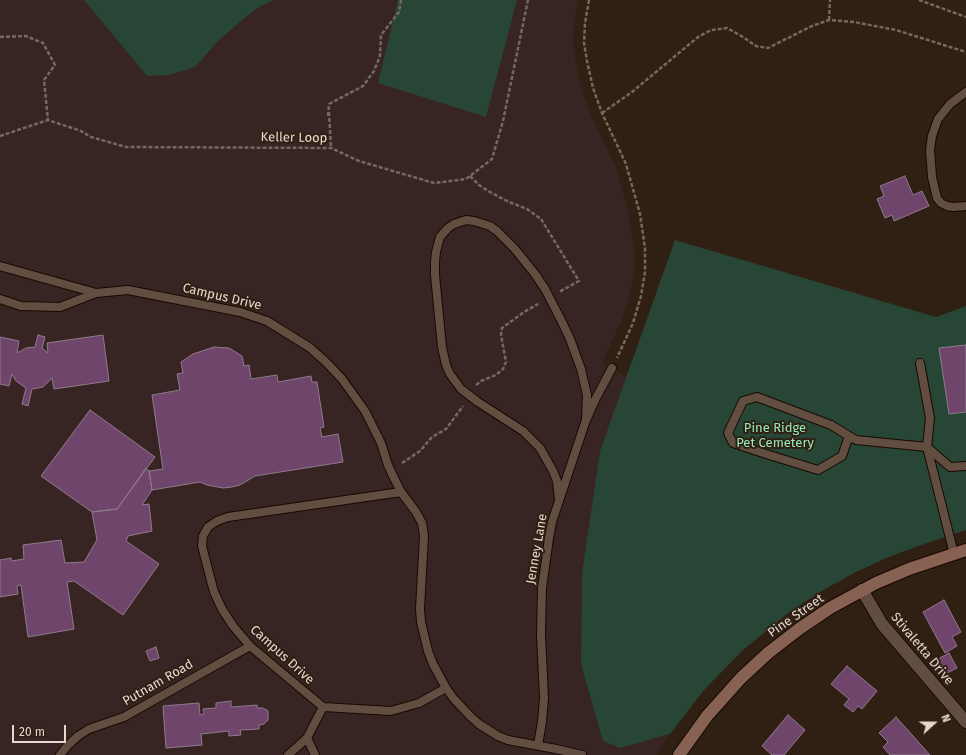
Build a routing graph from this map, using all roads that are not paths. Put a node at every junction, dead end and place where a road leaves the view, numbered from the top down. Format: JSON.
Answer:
{"nodes":[{"id":1,"x":966,"y":92,"type":"edge"},
{"id":2,"x":966,"y":206,"type":"edge"},
{"id":3,"x":0,"y":266,"type":"edge"},
{"id":4,"x":96,"y":293,"type":"junction"},
{"id":5,"x":0,"y":299,"type":"edge"},
{"id":6,"x":920,"y":363,"type":"dead end"},
{"id":7,"x":612,"y":368,"type":"road end"},
{"id":8,"x":586,"y":420,"type":"junction"},
{"id":9,"x":849,"y":436,"type":"junction"},
{"id":10,"x":927,"y":447,"type":"junction"},
{"id":11,"x":966,"y":466,"type":"edge"},
{"id":12,"x":401,"y":492,"type":"junction"},
{"id":13,"x":559,"y":500,"type":"junction"},
{"id":14,"x":966,"y":550,"type":"edge"},
{"id":15,"x":954,"y":554,"type":"junction"},
{"id":16,"x":862,"y":590,"type":"junction"},
{"id":17,"x":250,"y":646,"type":"junction"},
{"id":18,"x":446,"y":688,"type":"junction"},
{"id":19,"x":324,"y":707,"type":"junction"},
{"id":20,"x":966,"y":722,"type":"edge"},
{"id":21,"x":307,"y":738,"type":"junction"},
{"id":22,"x":538,"y":745,"type":"junction"},
{"id":23,"x":60,"y":755,"type":"edge"},
{"id":24,"x":288,"y":755,"type":"edge"},
{"id":25,"x":315,"y":755,"type":"edge"},
{"id":26,"x":582,"y":755,"type":"edge"},
{"id":27,"x":679,"y":755,"type":"edge"}],
"edges":[{"from":1,"to":2,"type":"lane"},
{"from":3,"to":4,"type":"lane","name":"Campus Drive"},
{"from":4,"to":5,"type":"lane"},
{"from":4,"to":12,"type":"lane","name":"Campus Drive"},
{"from":6,"to":10,"type":"lane"},
{"from":7,"to":8,"type":"lane","name":"Jenney Lane"},
{"from":8,"to":13,"type":"lane","name":"Jenney Lane"},
{"from":8,"to":13,"type":"lane"},
{"from":9,"to":9,"type":"lane"},
{"from":9,"to":10,"type":"lane"},
{"from":10,"to":11,"type":"lane"},
{"from":10,"to":15,"type":"lane"},
{"from":12,"to":17,"type":"lane","name":"Campus Drive"},
{"from":12,"to":18,"type":"lane","name":"Campus Drive"},
{"from":13,"to":22,"type":"lane","name":"Jenney Lane"},
{"from":14,"to":15,"type":"street","name":"Pine Street"},
{"from":15,"to":16,"type":"street","name":"Pine Street"},
{"from":16,"to":20,"type":"street","name":"Stivaletta Drive"},
{"from":16,"to":27,"type":"street","name":"Pine Street"},
{"from":17,"to":19,"type":"lane","name":"Campus Drive"},
{"from":17,"to":23,"type":"lane","name":"Putnam Road"},
{"from":18,"to":19,"type":"lane"},
{"from":18,"to":22,"type":"lane","name":"Campus Drive"},
{"from":19,"to":21,"type":"lane"},
{"from":21,"to":24,"type":"lane"},
{"from":21,"to":25,"type":"lane"},
{"from":22,"to":26,"type":"lane","name":"Campus Drive"}]}
